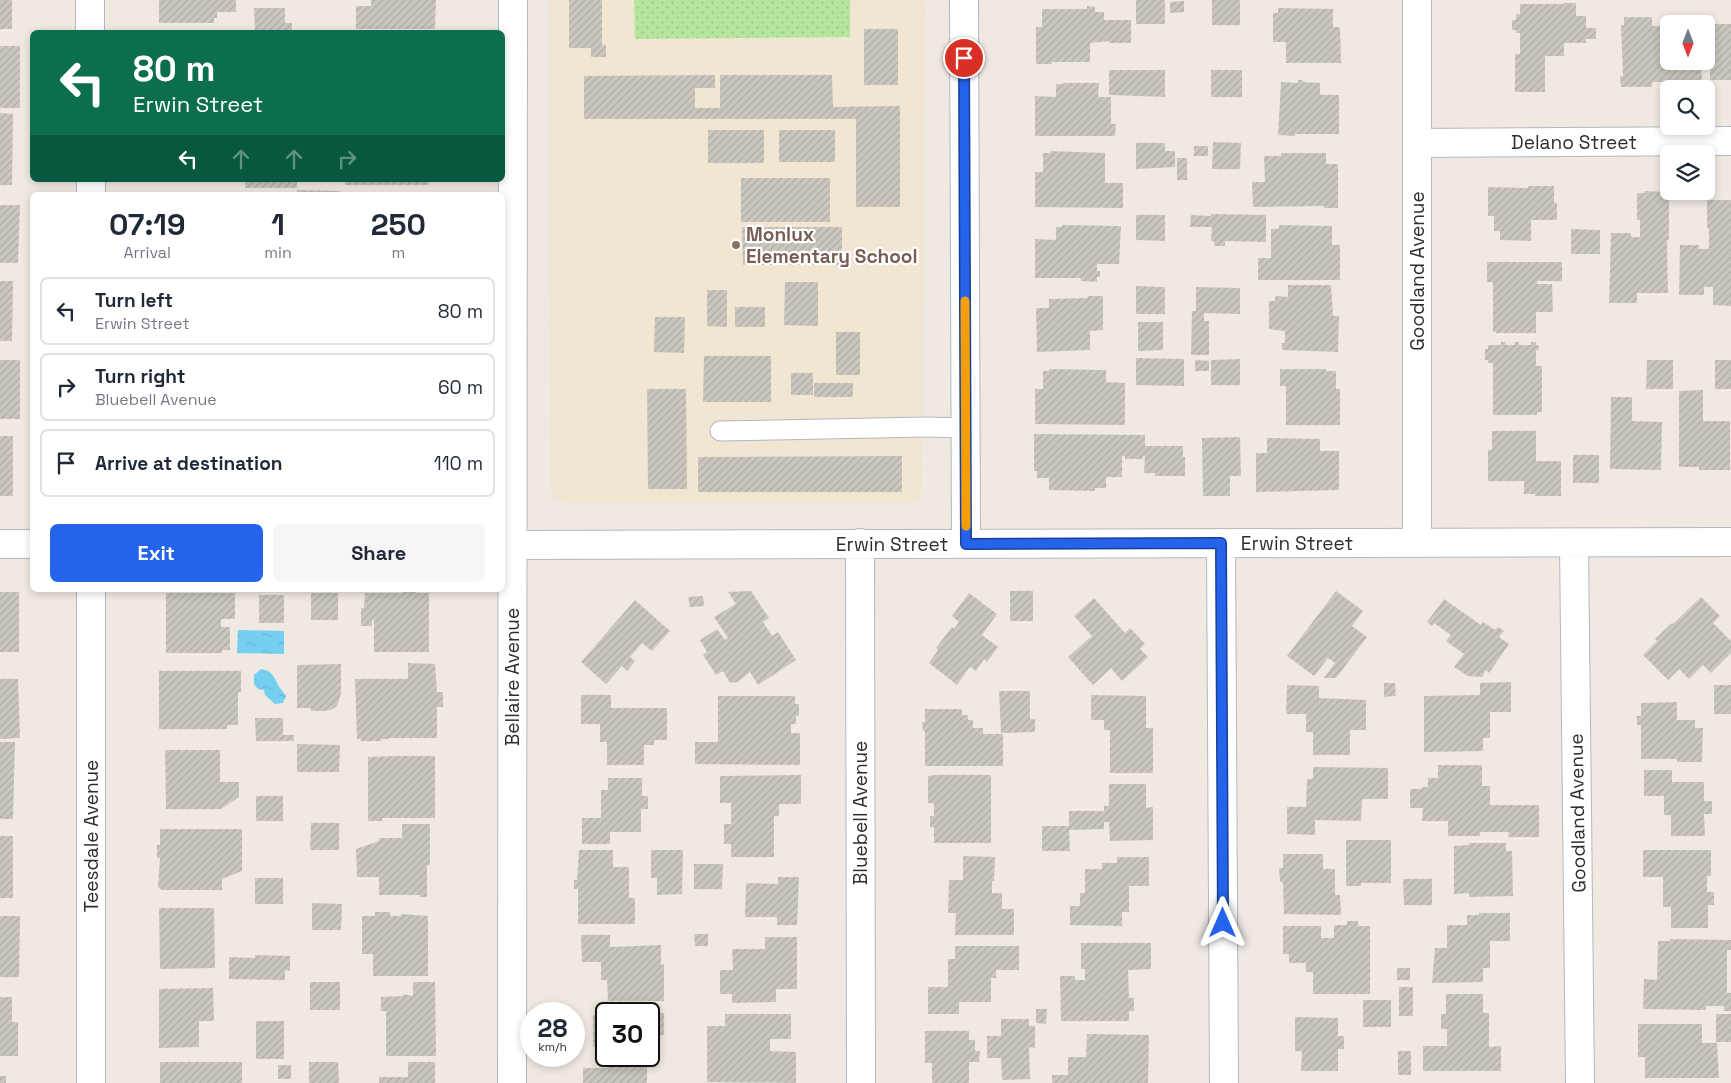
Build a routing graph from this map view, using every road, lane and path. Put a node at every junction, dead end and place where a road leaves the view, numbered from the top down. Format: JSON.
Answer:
{"nodes":[{"id":1,"x":90,"y":0,"type":"edge"},
{"id":2,"x":513,"y":0,"type":"edge"},
{"id":3,"x":964,"y":0,"type":"edge"},
{"id":4,"x":1416,"y":0,"type":"edge"},
{"id":5,"x":90,"y":30,"type":"edge"},
{"id":6,"x":1731,"y":140,"type":"edge"},
{"id":7,"x":1417,"y":142,"type":"junction"},
{"id":8,"x":965,"y":428,"type":"junction"},
{"id":9,"x":720,"y":430,"type":"dead end"},
{"id":10,"x":1731,"y":542,"type":"edge"},
{"id":11,"x":860,"y":543,"type":"junction"},
{"id":12,"x":1221,"y":543,"type":"junction"},
{"id":13,"x":1417,"y":543,"type":"junction"},
{"id":14,"x":1574,"y":543,"type":"junction"},
{"id":15,"x":0,"y":544,"type":"edge"},
{"id":16,"x":30,"y":544,"type":"edge"},
{"id":17,"x":966,"y":544,"type":"junction"},
{"id":18,"x":507,"y":545,"type":"edge"},
{"id":19,"x":91,"y":592,"type":"edge"},
{"id":20,"x":91,"y":1083,"type":"edge"},
{"id":21,"x":512,"y":1083,"type":"edge"},
{"id":22,"x":861,"y":1083,"type":"edge"},
{"id":23,"x":1224,"y":1083,"type":"edge"},
{"id":24,"x":1580,"y":1083,"type":"edge"}],
"edges":[{"from":1,"to":5,"type":"street"},
{"from":2,"to":18,"type":"street","name":"Bellaire Avenue"},
{"from":3,"to":8,"type":"street"},
{"from":4,"to":7,"type":"street","name":"Goodland Avenue"},
{"from":6,"to":7,"type":"street","name":"Delano Street"},
{"from":7,"to":13,"type":"street","name":"Goodland Avenue"},
{"from":8,"to":9,"type":"lane"},
{"from":8,"to":17,"type":"street"},
{"from":10,"to":14,"type":"street","name":"Erwin Street"},
{"from":11,"to":17,"type":"street","name":"Erwin Street"},
{"from":11,"to":18,"type":"street","name":"Erwin Street"},
{"from":11,"to":22,"type":"street","name":"Bluebell Avenue"},
{"from":12,"to":13,"type":"street","name":"Erwin Street"},
{"from":12,"to":17,"type":"street","name":"Erwin Street"},
{"from":12,"to":23,"type":"street"},
{"from":13,"to":14,"type":"street","name":"Erwin Street"},
{"from":14,"to":24,"type":"street","name":"Goodland Avenue"},
{"from":15,"to":16,"type":"street"},
{"from":18,"to":21,"type":"street","name":"Bellaire Avenue"},
{"from":19,"to":20,"type":"street","name":"Teesdale Avenue"}]}
